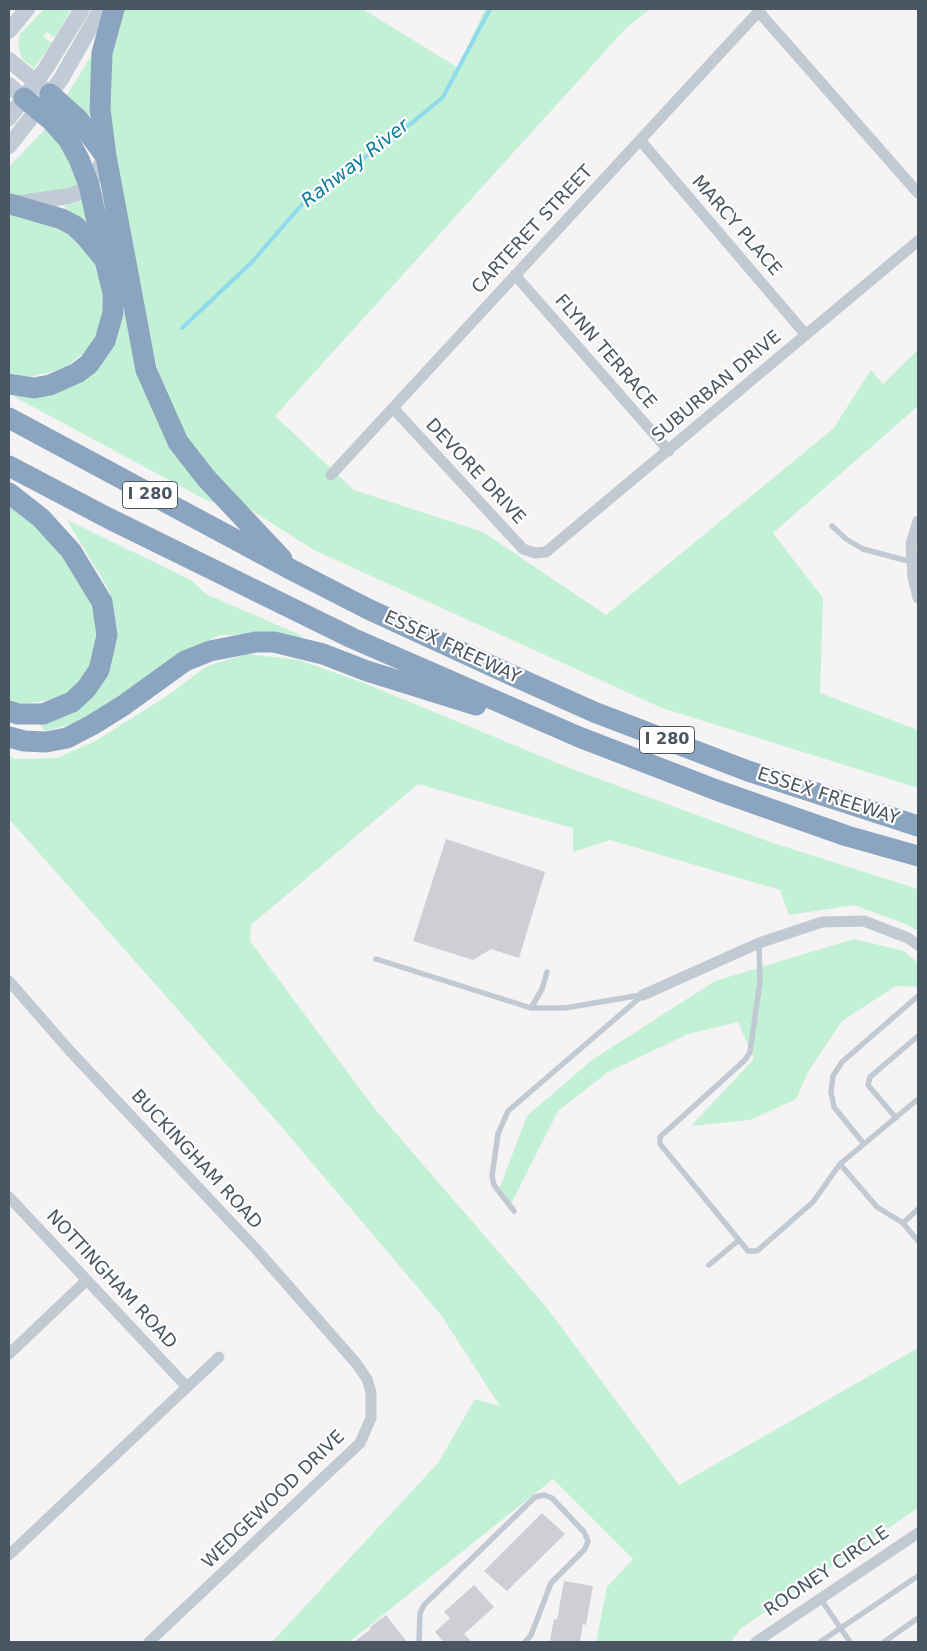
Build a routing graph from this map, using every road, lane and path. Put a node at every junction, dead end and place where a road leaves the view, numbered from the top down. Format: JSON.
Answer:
{"nodes":[{"id":1,"x":27,"y":9,"type":"edge"},
{"id":2,"x":82,"y":9,"type":"edge"},
{"id":3,"x":101,"y":9,"type":"edge"},
{"id":4,"x":114,"y":9,"type":"edge"},
{"id":5,"x":760,"y":10,"type":"edge"},
{"id":6,"x":9,"y":31,"type":"edge"},
{"id":7,"x":9,"y":60,"type":"edge"},
{"id":8,"x":31,"y":94,"type":"edge"},
{"id":9,"x":9,"y":118,"type":"edge"},
{"id":10,"x":640,"y":140,"type":"junction"},
{"id":11,"x":9,"y":146,"type":"edge"},
{"id":12,"x":106,"y":156,"type":"junction"},
{"id":13,"x":89,"y":185,"type":"junction"},
{"id":14,"x":918,"y":193,"type":"edge"},
{"id":15,"x":9,"y":204,"type":"edge"},
{"id":16,"x":918,"y":241,"type":"edge"},
{"id":17,"x":105,"y":260,"type":"junction"},
{"id":18,"x":515,"y":276,"type":"junction"},
{"id":19,"x":806,"y":335,"type":"junction"},
{"id":20,"x":9,"y":384,"type":"edge"},
{"id":21,"x":392,"y":408,"type":"junction"},
{"id":22,"x":9,"y":418,"type":"edge"},
{"id":23,"x":669,"y":451,"type":"junction"},
{"id":24,"x":9,"y":466,"type":"edge"},
{"id":25,"x":331,"y":475,"type":"dead end"},
{"id":26,"x":9,"y":492,"type":"edge"},
{"id":27,"x":918,"y":521,"type":"edge"},
{"id":28,"x":832,"y":526,"type":"dead end"},
{"id":29,"x":536,"y":553,"type":"joint"},
{"id":30,"x":912,"y":562,"type":"junction"},
{"id":31,"x":292,"y":570,"type":"junction"},
{"id":32,"x":918,"y":598,"type":"edge"},
{"id":33,"x":9,"y":711,"type":"edge"},
{"id":34,"x":9,"y":737,"type":"edge"},
{"id":35,"x":579,"y":737,"type":"junction"},
{"id":36,"x":918,"y":826,"type":"edge"},
{"id":37,"x":918,"y":856,"type":"edge"},
{"id":38,"x":760,"y":943,"type":"junction"},
{"id":39,"x":918,"y":945,"type":"edge"},
{"id":40,"x":376,"y":960,"type":"dead end"},
{"id":41,"x":546,"y":972,"type":"dead end"},
{"id":42,"x":9,"y":980,"type":"edge"},
{"id":43,"x":643,"y":995,"type":"junction"},
{"id":44,"x":918,"y":996,"type":"edge"},
{"id":45,"x":531,"y":1008,"type":"junction"},
{"id":46,"x":918,"y":1036,"type":"edge"},
{"id":47,"x":918,"y":1099,"type":"edge"},
{"id":48,"x":896,"y":1118,"type":"junction"},
{"id":49,"x":864,"y":1144,"type":"junction"},
{"id":50,"x":840,"y":1164,"type":"junction"},
{"id":51,"x":9,"y":1197,"type":"edge"},
{"id":52,"x":918,"y":1210,"type":"edge"},
{"id":53,"x":514,"y":1212,"type":"dead end"},
{"id":54,"x":903,"y":1223,"type":"junction"},
{"id":55,"x":739,"y":1240,"type":"junction"},
{"id":56,"x":918,"y":1241,"type":"edge"},
{"id":57,"x":710,"y":1265,"type":"dead end"},
{"id":58,"x":87,"y":1280,"type":"junction"},
{"id":59,"x":9,"y":1354,"type":"edge"},
{"id":60,"x":219,"y":1357,"type":"dead end"},
{"id":61,"x":356,"y":1363,"type":"joint"},
{"id":62,"x":187,"y":1387,"type":"junction"},
{"id":63,"x":918,"y":1533,"type":"edge"},
{"id":64,"x":9,"y":1555,"type":"edge"},
{"id":65,"x":918,"y":1576,"type":"edge"},
{"id":66,"x":820,"y":1598,"type":"junction"},
{"id":67,"x":918,"y":1618,"type":"edge"},
{"id":68,"x":841,"y":1629,"type":"junction"},
{"id":69,"x":150,"y":1642,"type":"edge"},
{"id":70,"x":420,"y":1642,"type":"edge"},
{"id":71,"x":525,"y":1642,"type":"edge"},
{"id":72,"x":756,"y":1642,"type":"edge"},
{"id":73,"x":820,"y":1642,"type":"edge"},
{"id":74,"x":850,"y":1642,"type":"edge"},
{"id":75,"x":884,"y":1642,"type":"edge"}],
"edges":[{"from":1,"to":6,"type":"main road"},
{"from":2,"to":8,"type":"main road"},
{"from":3,"to":8,"type":"main road"},
{"from":4,"to":12,"type":"highway"},
{"from":5,"to":10,"type":"street","name":"CARTERET STREET"},
{"from":5,"to":14,"type":"street"},
{"from":7,"to":8,"type":"main road"},
{"from":8,"to":9,"type":"main road"},
{"from":8,"to":11,"type":"main road"},
{"from":8,"to":12,"type":"highway"},
{"from":8,"to":13,"type":"highway"},
{"from":10,"to":18,"type":"street","name":"CARTERET STREET"},
{"from":10,"to":19,"type":"street","name":"MARCY PLACE"},
{"from":12,"to":13,"type":"main road"},
{"from":12,"to":31,"type":"highway"},
{"from":13,"to":15,"type":"main road"},
{"from":13,"to":17,"type":"highway"},
{"from":15,"to":17,"type":"highway"},
{"from":16,"to":19,"type":"street","name":"SUBURBAN DRIVE"},
{"from":17,"to":20,"type":"highway"},
{"from":18,"to":21,"type":"street","name":"CARTERET STREET"},
{"from":18,"to":23,"type":"street","name":"FLYNN TERRACE"},
{"from":19,"to":23,"type":"street","name":"SUBURBAN DRIVE"},
{"from":21,"to":25,"type":"street","name":"CARTERET STREET"},
{"from":21,"to":29,"type":"street","name":"DEVORE DRIVE"},
{"from":22,"to":31,"type":"highway","name":"ESSEX FREEWAY","number":"I 280"},
{"from":23,"to":29,"type":"street","name":"SUBURBAN DRIVE"},
{"from":24,"to":35,"type":"highway","name":"ESSEX FREEWAY","number":"I 280"},
{"from":26,"to":33,"type":"highway"},
{"from":27,"to":30,"type":"street"},
{"from":28,"to":30,"type":"lane"},
{"from":30,"to":32,"type":"street"},
{"from":31,"to":36,"type":"highway","name":"ESSEX FREEWAY","number":"I 280"},
{"from":34,"to":35,"type":"highway"},
{"from":35,"to":37,"type":"highway","name":"ESSEX FREEWAY","number":"I 280"},
{"from":38,"to":39,"type":"street"},
{"from":38,"to":43,"type":"street"},
{"from":38,"to":55,"type":"lane"},
{"from":40,"to":45,"type":"lane"},
{"from":41,"to":45,"type":"lane"},
{"from":42,"to":61,"type":"street","name":"BUCKINGHAM ROAD"},
{"from":43,"to":45,"type":"lane"},
{"from":43,"to":53,"type":"lane"},
{"from":44,"to":49,"type":"lane"},
{"from":46,"to":48,"type":"lane"},
{"from":47,"to":48,"type":"lane"},
{"from":48,"to":49,"type":"lane"},
{"from":49,"to":50,"type":"lane"},
{"from":50,"to":54,"type":"lane"},
{"from":50,"to":55,"type":"lane"},
{"from":51,"to":58,"type":"street","name":"NOTTINGHAM ROAD"},
{"from":52,"to":54,"type":"lane"},
{"from":54,"to":56,"type":"lane"},
{"from":55,"to":57,"type":"lane"},
{"from":58,"to":59,"type":"street"},
{"from":58,"to":62,"type":"street","name":"NOTTINGHAM ROAD"},
{"from":60,"to":62,"type":"street"},
{"from":61,"to":69,"type":"street","name":"WEDGEWOOD DRIVE"},
{"from":62,"to":64,"type":"street"},
{"from":63,"to":66,"type":"street","name":"ROONEY CIRCLE"},
{"from":65,"to":68,"type":"lane"},
{"from":66,"to":68,"type":"lane"},
{"from":66,"to":72,"type":"street","name":"ROONEY CIRCLE"},
{"from":67,"to":75,"type":"lane"},
{"from":68,"to":73,"type":"lane"},
{"from":68,"to":74,"type":"lane"},
{"from":70,"to":71,"type":"lane"}]}
